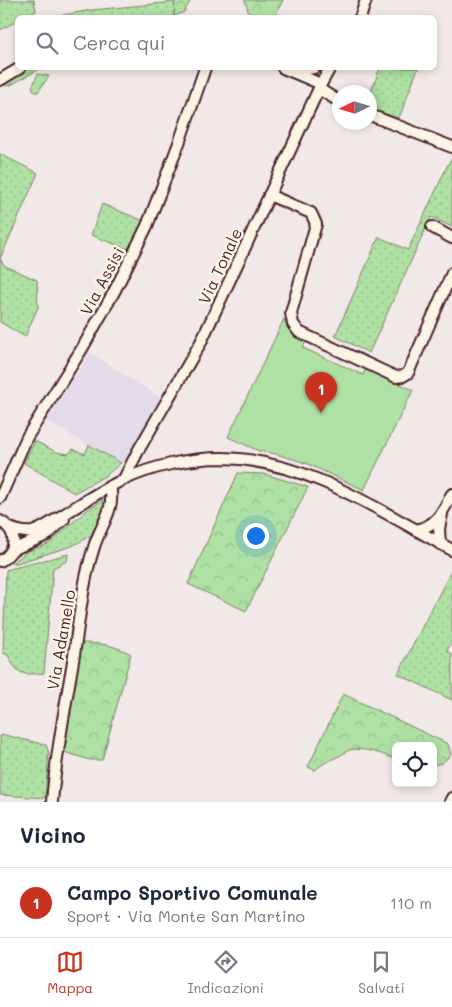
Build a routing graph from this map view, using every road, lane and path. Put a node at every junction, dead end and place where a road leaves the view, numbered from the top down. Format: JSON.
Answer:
{"nodes":[{"id":1,"x":366,"y":0,"type":"edge"},
{"id":2,"x":361,"y":15,"type":"edge"},
{"id":3,"x":17,"y":70,"type":"edge"},
{"id":4,"x":204,"y":70,"type":"edge"},
{"id":5,"x":287,"y":70,"type":"edge"},
{"id":6,"x":329,"y":70,"type":"edge"},
{"id":7,"x":0,"y":80,"type":"edge"},
{"id":8,"x":320,"y":86,"type":"junction"},
{"id":9,"x":332,"y":96,"type":"edge"},
{"id":10,"x":377,"y":117,"type":"edge"},
{"id":11,"x":452,"y":147,"type":"edge"},
{"id":12,"x":269,"y":195,"type":"junction"},
{"id":13,"x":432,"y":228,"type":"dead end"},
{"id":14,"x":452,"y":238,"type":"edge"},
{"id":15,"x":452,"y":272,"type":"edge"},
{"id":16,"x":138,"y":451,"type":"junction"},
{"id":17,"x":146,"y":471,"type":"junction"},
{"id":18,"x":124,"y":479,"type":"junction"},
{"id":19,"x":110,"y":486,"type":"junction"},
{"id":20,"x":452,"y":494,"type":"edge"},
{"id":21,"x":1,"y":497,"type":"edge"},
{"id":22,"x":79,"y":505,"type":"junction"},
{"id":23,"x":0,"y":508,"type":"edge"},
{"id":24,"x":442,"y":513,"type":"junction"},
{"id":25,"x":3,"y":521,"type":"edge"},
{"id":26,"x":416,"y":530,"type":"junction"},
{"id":27,"x":440,"y":544,"type":"junction"},
{"id":28,"x":12,"y":550,"type":"junction"},
{"id":29,"x":452,"y":550,"type":"edge"},
{"id":30,"x":0,"y":561,"type":"edge"},
{"id":31,"x":452,"y":798,"type":"edge"},
{"id":32,"x":52,"y":802,"type":"edge"},
{"id":33,"x":450,"y":802,"type":"edge"}],
"edges":[{"from":1,"to":2,"type":"street"},
{"from":3,"to":7,"type":"street"},
{"from":4,"to":21,"type":"street","name":"Via Assisi"},
{"from":5,"to":8,"type":"street"},
{"from":6,"to":8,"type":"street","name":"Via Tonale"},
{"from":8,"to":9,"type":"street"},
{"from":8,"to":12,"type":"street","name":"Via Tonale"},
{"from":10,"to":11,"type":"street"},
{"from":12,"to":15,"type":"street"},
{"from":12,"to":16,"type":"street","name":"Via Tonale"},
{"from":13,"to":14,"type":"street"},
{"from":16,"to":17,"type":"street"},
{"from":16,"to":18,"type":"street","name":"Via Tonale"},
{"from":17,"to":18,"type":"street"},
{"from":17,"to":26,"type":"street"},
{"from":18,"to":19,"type":"street"},
{"from":19,"to":22,"type":"street"},
{"from":19,"to":32,"type":"street","name":"Via Adamello"},
{"from":20,"to":24,"type":"street"},
{"from":21,"to":23,"type":"street","name":"Via Assisi"},
{"from":22,"to":25,"type":"street"},
{"from":22,"to":28,"type":"street"},
{"from":24,"to":26,"type":"street"},
{"from":24,"to":27,"type":"street"},
{"from":25,"to":28,"type":"street"},
{"from":26,"to":27,"type":"street"},
{"from":27,"to":29,"type":"street"},
{"from":28,"to":30,"type":"street"},
{"from":31,"to":33,"type":"street"}]}
